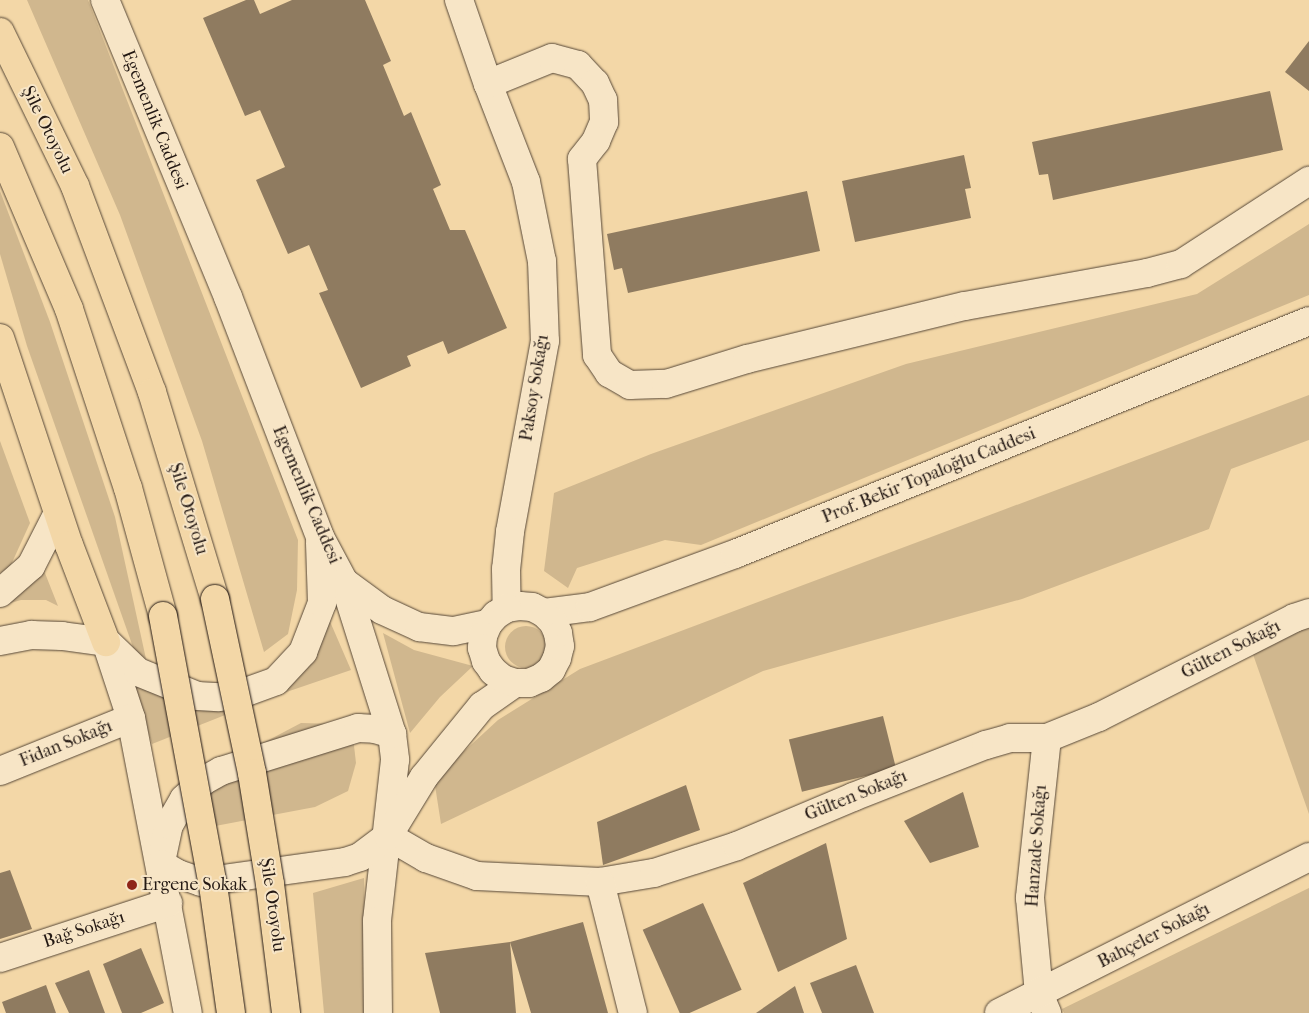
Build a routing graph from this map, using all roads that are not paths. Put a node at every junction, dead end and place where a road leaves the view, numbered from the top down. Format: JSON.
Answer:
{"nodes":[{"id":1,"x":105,"y":0,"type":"edge"},
{"id":2,"x":459,"y":0,"type":"edge"},
{"id":3,"x":0,"y":32,"type":"edge"},
{"id":4,"x":488,"y":84,"type":"junction"},
{"id":5,"x":0,"y":147,"type":"edge"},
{"id":6,"x":1309,"y":181,"type":"edge"},
{"id":7,"x":1309,"y":321,"type":"edge"},
{"id":8,"x":0,"y":338,"type":"edge"},
{"id":9,"x":58,"y":512,"type":"junction"},
{"id":10,"x":320,"y":537,"type":"junction"},
{"id":11,"x":344,"y":582,"type":"junction"},
{"id":12,"x":0,"y":593,"type":"edge"},
{"id":13,"x":544,"y":613,"type":"junction"},
{"id":14,"x":1309,"y":613,"type":"edge"},
{"id":15,"x":498,"y":616,"type":"junction"},
{"id":16,"x":0,"y":641,"type":"edge"},
{"id":17,"x":106,"y":642,"type":"junction"},
{"id":18,"x":515,"y":683,"type":"junction"},
{"id":19,"x":131,"y":718,"type":"junction"},
{"id":20,"x":392,"y":734,"type":"junction"},
{"id":21,"x":1047,"y":738,"type":"junction"},
{"id":22,"x":0,"y":771,"type":"edge"},
{"id":23,"x":388,"y":836,"type":"junction"},
{"id":24,"x":1309,"y":857,"type":"edge"},
{"id":25,"x":161,"y":864,"type":"junction"},
{"id":26,"x":600,"y":882,"type":"junction"},
{"id":27,"x":168,"y":903,"type":"junction"},
{"id":28,"x":0,"y":958,"type":"edge"},
{"id":29,"x":1043,"y":1004,"type":"edge"},
{"id":30,"x":188,"y":1013,"type":"edge"},
{"id":31,"x":231,"y":1013,"type":"edge"},
{"id":32,"x":286,"y":1013,"type":"edge"},
{"id":33,"x":378,"y":1013,"type":"edge"},
{"id":34,"x":633,"y":1013,"type":"edge"},
{"id":35,"x":999,"y":1013,"type":"edge"}],
"edges":[{"from":1,"to":10,"type":"street","name":"Egemenlik Caddesi"},
{"from":2,"to":4,"type":"street","name":"Paksoy Sokağı"},
{"from":3,"to":32,"type":"highway","name":"Şile Otoyolu","bridge":true},
{"from":4,"to":6,"type":"street"},
{"from":4,"to":15,"type":"street","name":"Paksoy Sokağı"},
{"from":5,"to":31,"type":"highway","bridge":true},
{"from":7,"to":13,"type":"street","name":"Prof. Bekir Topaloğlu Caddesi"},
{"from":8,"to":9,"type":"highway"},
{"from":9,"to":12,"type":"street"},
{"from":9,"to":17,"type":"highway"},
{"from":10,"to":11,"type":"street","name":"Egemenlik Caddesi"},
{"from":10,"to":17,"type":"street"},
{"from":11,"to":15,"type":"street"},
{"from":11,"to":20,"type":"street","name":"Egemenlik Caddesi"},
{"from":13,"to":15,"type":"street"},
{"from":13,"to":18,"type":"street"},
{"from":14,"to":21,"type":"street","name":"Gülten Sokağı"},
{"from":15,"to":18,"type":"street"},
{"from":16,"to":17,"type":"street"},
{"from":17,"to":19,"type":"street"},
{"from":18,"to":23,"type":"street"},
{"from":19,"to":22,"type":"street","name":"Fidan Sokağı"},
{"from":19,"to":25,"type":"street"},
{"from":20,"to":23,"type":"street","name":"Egemenlik Caddesi"},
{"from":20,"to":25,"type":"street"},
{"from":21,"to":26,"type":"street","name":"Gülten Sokağı"},
{"from":21,"to":29,"type":"street","name":"Hanzade Sokağı"},
{"from":23,"to":25,"type":"street"},
{"from":23,"to":26,"type":"street","name":"Gülten Sokağı"},
{"from":23,"to":33,"type":"street","name":"Egemenlik Caddesi"},
{"from":24,"to":29,"type":"street","name":"Bahçeler Sokağı"},
{"from":25,"to":27,"type":"street"},
{"from":26,"to":34,"type":"street"},
{"from":27,"to":28,"type":"street","name":"Bağ Sokağı"},
{"from":27,"to":30,"type":"street"},
{"from":29,"to":35,"type":"street","name":"Bahçeler Sokağı"}]}
